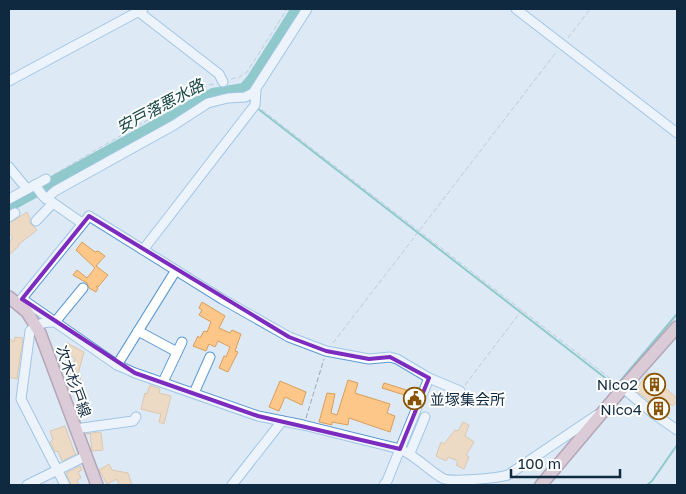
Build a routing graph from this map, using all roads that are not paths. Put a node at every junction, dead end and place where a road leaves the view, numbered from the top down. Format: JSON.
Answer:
{"nodes":[{"id":1,"x":307,"y":9,"type":"edge"},
{"id":2,"x":516,"y":9,"type":"edge"},
{"id":3,"x":140,"y":10,"type":"edge"},
{"id":4,"x":9,"y":81,"type":"edge"},
{"id":5,"x":222,"y":82,"type":"road end"},
{"id":6,"x":256,"y":90,"type":"junction"},
{"id":7,"x":677,"y":133,"type":"edge"},
{"id":8,"x":9,"y":167,"type":"edge"},
{"id":9,"x":46,"y":179,"type":"road end"},
{"id":10,"x":31,"y":187,"type":"junction"},
{"id":11,"x":9,"y":199,"type":"edge"},
{"id":12,"x":47,"y":199,"type":"junction"},
{"id":13,"x":36,"y":221,"type":"dead end"},
{"id":14,"x":82,"y":223,"type":"junction"},
{"id":15,"x":143,"y":250,"type":"junction"},
{"id":16,"x":176,"y":270,"type":"junction"},
{"id":17,"x":83,"y":288,"type":"dead end"},
{"id":18,"x":16,"y":300,"type":"edge"},
{"id":19,"x":55,"y":322,"type":"junction"},
{"id":20,"x":36,"y":325,"type":"junction"},
{"id":21,"x":677,"y":326,"type":"edge"},
{"id":22,"x":138,"y":331,"type":"junction"},
{"id":23,"x":182,"y":342,"type":"dead end"},
{"id":24,"x":177,"y":352,"type":"junction"},
{"id":25,"x":210,"y":357,"type":"dead end"},
{"id":26,"x":117,"y":365,"type":"junction"},
{"id":27,"x":429,"y":378,"type":"junction"},
{"id":28,"x":163,"y":382,"type":"junction"},
{"id":29,"x":623,"y":388,"type":"junction"},
{"id":30,"x":460,"y":391,"type":"road end"},
{"id":31,"x":194,"y":393,"type":"junction"},
{"id":32,"x":602,"y":412,"type":"junction"},
{"id":33,"x":136,"y":416,"type":"dead end"},
{"id":34,"x":425,"y":417,"type":"dead end"},
{"id":35,"x":282,"y":421,"type":"junction"},
{"id":36,"x":75,"y":429,"type":"junction"},
{"id":37,"x":677,"y":430,"type":"edge"},
{"id":38,"x":400,"y":449,"type":"junction"},
{"id":39,"x":410,"y":453,"type":"junction"},
{"id":40,"x":86,"y":456,"type":"junction"},
{"id":41,"x":57,"y":470,"type":"junction"},
{"id":42,"x":546,"y":484,"type":"edge"},
{"id":43,"x":27,"y":485,"type":"edge"},
{"id":44,"x":65,"y":485,"type":"edge"},
{"id":45,"x":97,"y":485,"type":"edge"},
{"id":46,"x":232,"y":485,"type":"edge"},
{"id":47,"x":384,"y":485,"type":"edge"}],
"edges":[{"from":1,"to":6,"type":"street"},
{"from":2,"to":7,"type":"street"},
{"from":3,"to":4,"type":"street"},
{"from":3,"to":5,"type":"street"},
{"from":6,"to":12,"type":"street"},
{"from":6,"to":15,"type":"street"},
{"from":8,"to":10,"type":"street"},
{"from":9,"to":10,"type":"street"},
{"from":10,"to":11,"type":"street"},
{"from":10,"to":12,"type":"street"},
{"from":12,"to":13,"type":"street"},
{"from":12,"to":14,"type":"street"},
{"from":14,"to":15,"type":"street"},
{"from":14,"to":18,"type":"street"},
{"from":15,"to":16,"type":"street"},
{"from":16,"to":22,"type":"street"},
{"from":16,"to":27,"type":"street"},
{"from":17,"to":19,"type":"street"},
{"from":18,"to":19,"type":"street"},
{"from":18,"to":20,"type":"main road","name":"次木杉戸線"},
{"from":19,"to":20,"type":"street"},
{"from":19,"to":26,"type":"street"},
{"from":20,"to":36,"type":"main road","name":"次木杉戸線"},
{"from":20,"to":41,"type":"street"},
{"from":21,"to":29,"type":"main road"},
{"from":22,"to":24,"type":"street"},
{"from":22,"to":26,"type":"street"},
{"from":23,"to":24,"type":"street"},
{"from":24,"to":28,"type":"street"},
{"from":25,"to":31,"type":"street"},
{"from":26,"to":28,"type":"street"},
{"from":27,"to":30,"type":"street"},
{"from":27,"to":38,"type":"street"},
{"from":28,"to":31,"type":"street"},
{"from":29,"to":32,"type":"main road"},
{"from":29,"to":37,"type":"street"},
{"from":31,"to":35,"type":"street"},
{"from":32,"to":39,"type":"street"},
{"from":32,"to":42,"type":"main road"},
{"from":33,"to":36,"type":"street"},
{"from":34,"to":39,"type":"street"},
{"from":35,"to":38,"type":"street"},
{"from":35,"to":46,"type":"street"},
{"from":36,"to":40,"type":"main road","name":"次木杉戸線"},
{"from":38,"to":39,"type":"street"},
{"from":38,"to":47,"type":"street"},
{"from":40,"to":41,"type":"street"},
{"from":40,"to":45,"type":"main road","name":"次木杉戸線"},
{"from":41,"to":43,"type":"street"},
{"from":41,"to":44,"type":"street"}]}
